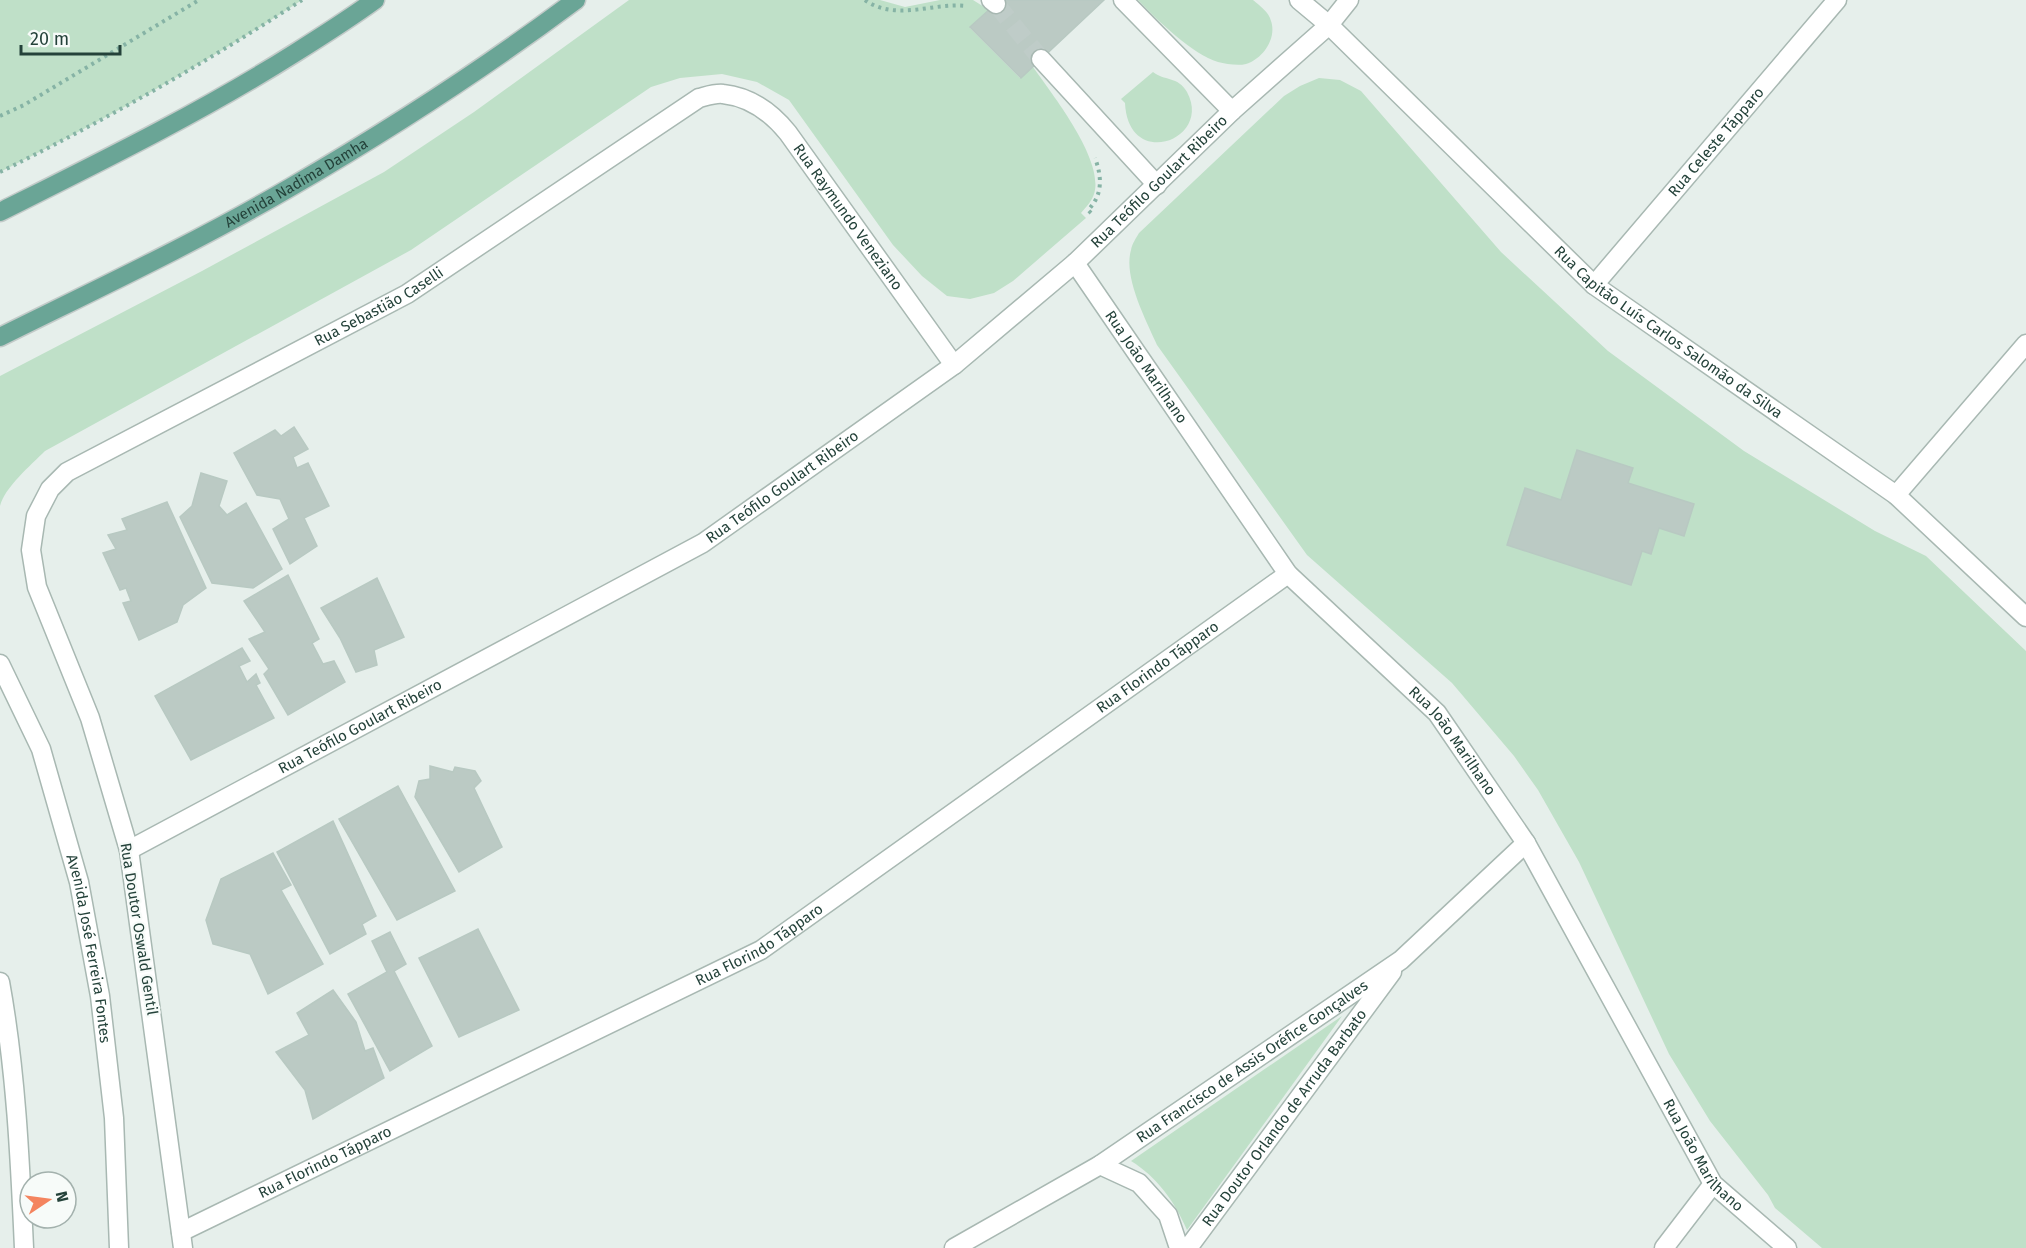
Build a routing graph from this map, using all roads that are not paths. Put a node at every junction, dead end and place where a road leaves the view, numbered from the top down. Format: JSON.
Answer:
{"nodes":[{"id":1,"x":375,"y":0,"type":"edge"},
{"id":2,"x":576,"y":0,"type":"edge"},
{"id":3,"x":1123,"y":0,"type":"edge"},
{"id":4,"x":1299,"y":0,"type":"edge"},
{"id":5,"x":1349,"y":0,"type":"edge"},
{"id":6,"x":1837,"y":0,"type":"edge"},
{"id":7,"x":1329,"y":25,"type":"junction"},
{"id":8,"x":1041,"y":59,"type":"tunnel mouth"},
{"id":9,"x":722,"y":94,"type":"joint"},
{"id":10,"x":1232,"y":111,"type":"junction"},
{"id":11,"x":1156,"y":185,"type":"junction"},
{"id":12,"x":0,"y":212,"type":"edge"},
{"id":13,"x":1075,"y":263,"type":"junction"},
{"id":14,"x":1594,"y":285,"type":"junction"},
{"id":15,"x":0,"y":337,"type":"edge"},
{"id":16,"x":2026,"y":344,"type":"edge"},
{"id":17,"x":954,"y":365,"type":"junction"},
{"id":18,"x":1896,"y":495,"type":"junction"},
{"id":19,"x":36,"y":516,"type":"joint"},
{"id":20,"x":1288,"y":574,"type":"junction"},
{"id":21,"x":2026,"y":618,"type":"edge"},
{"id":22,"x":0,"y":664,"type":"edge"},
{"id":23,"x":1526,"y":843,"type":"junction"},
{"id":24,"x":129,"y":850,"type":"junction"},
{"id":25,"x":1401,"y":960,"type":"junction"},
{"id":26,"x":0,"y":982,"type":"edge"},
{"id":27,"x":1100,"y":1165,"type":"junction"},
{"id":28,"x":1713,"y":1184,"type":"junction"},
{"id":29,"x":182,"y":1240,"type":"edge"},
{"id":30,"x":24,"y":1248,"type":"edge"},
{"id":31,"x":119,"y":1248,"type":"edge"},
{"id":32,"x":954,"y":1248,"type":"edge"},
{"id":33,"x":1179,"y":1248,"type":"edge"},
{"id":34,"x":1188,"y":1248,"type":"edge"},
{"id":35,"x":1664,"y":1248,"type":"edge"},
{"id":36,"x":1787,"y":1248,"type":"edge"}],
"edges":[{"from":1,"to":12,"type":"main road"},
{"from":2,"to":15,"type":"main road","name":"Avenida Nadima Damha"},
{"from":3,"to":10,"type":"street"},
{"from":4,"to":7,"type":"street","name":"Rua Capitão Luís Carlos Salomão da Silva"},
{"from":5,"to":7,"type":"street","name":"Rua Teófilo Goulart Ribeiro"},
{"from":6,"to":14,"type":"street","name":"Rua Celeste Tápparo"},
{"from":7,"to":10,"type":"street","name":"Rua Teófilo Goulart Ribeiro"},
{"from":7,"to":14,"type":"street","name":"Rua Capitão Luís Carlos Salomão da Silva"},
{"from":8,"to":11,"type":"street"},
{"from":9,"to":17,"type":"street","name":"Rua Raymundo Veneziano"},
{"from":9,"to":19,"type":"street","name":"Rua Sebastião Caselli"},
{"from":10,"to":11,"type":"street","name":"Rua Teófilo Goulart Ribeiro"},
{"from":11,"to":13,"type":"street","name":"Rua Teófilo Goulart Ribeiro"},
{"from":13,"to":17,"type":"street","name":"Rua Teófilo Goulart Ribeiro"},
{"from":13,"to":20,"type":"street","name":"Rua João Marilhano"},
{"from":14,"to":18,"type":"street","name":"Rua Capitão Luís Carlos Salomão da Silva"},
{"from":16,"to":18,"type":"street"},
{"from":17,"to":24,"type":"street","name":"Rua Teófilo Goulart Ribeiro"},
{"from":18,"to":21,"type":"street","name":"Rua Capitão Luís Carlos Salomão da Silva"},
{"from":19,"to":24,"type":"street","name":"Rua Doutor Oswald Gentil"},
{"from":20,"to":23,"type":"street","name":"Rua João Marilhano"},
{"from":20,"to":29,"type":"street","name":"Rua Florindo Tápparo"},
{"from":22,"to":31,"type":"street","name":"Avenida José Ferreira Fontes"},
{"from":23,"to":25,"type":"street","name":"Rua Francisco de Assis Oréfice Gonçalves"},
{"from":23,"to":28,"type":"street","name":"Rua João Marilhano"},
{"from":24,"to":29,"type":"street","name":"Rua Doutor Oswald Gentil"},
{"from":25,"to":27,"type":"street","name":"Rua Francisco de Assis Oréfice Gonçalves"},
{"from":25,"to":34,"type":"street","name":"Rua Doutor Orlando de Arruda Barbato"},
{"from":26,"to":30,"type":"street"},
{"from":27,"to":32,"type":"street","name":"Rua Francisco de Assis Oréfice Gonçalves"},
{"from":27,"to":33,"type":"street"},
{"from":28,"to":35,"type":"street"},
{"from":28,"to":36,"type":"street","name":"Rua João Marilhano"}]}
